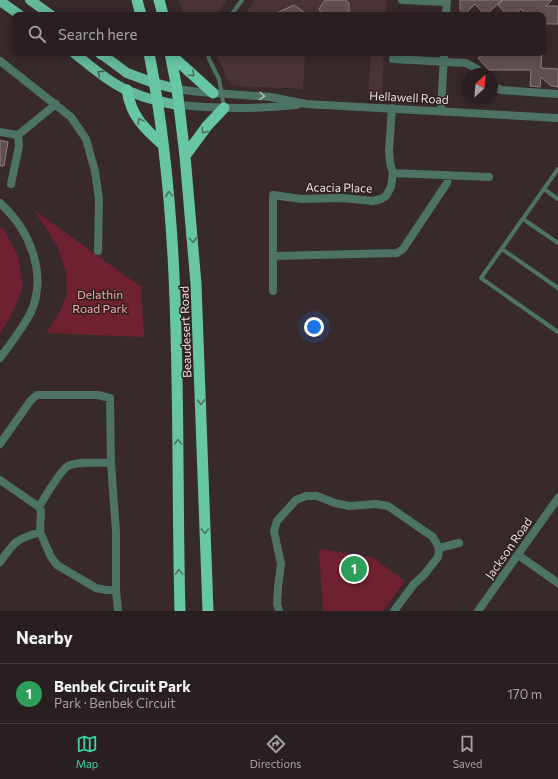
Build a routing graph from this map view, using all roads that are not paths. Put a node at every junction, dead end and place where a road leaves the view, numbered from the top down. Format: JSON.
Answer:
{"nodes":[{"id":1,"x":30,"y":0,"type":"edge"},
{"id":2,"x":137,"y":0,"type":"edge"},
{"id":3,"x":160,"y":0,"type":"edge"},
{"id":4,"x":242,"y":0,"type":"edge"},
{"id":5,"x":402,"y":0,"type":"edge"},
{"id":6,"x":0,"y":1,"type":"edge"},
{"id":7,"x":446,"y":1,"type":"edge"},
{"id":8,"x":16,"y":12,"type":"edge"},
{"id":9,"x":47,"y":12,"type":"edge"},
{"id":10,"x":139,"y":12,"type":"edge"},
{"id":11,"x":162,"y":12,"type":"edge"},
{"id":12,"x":233,"y":12,"type":"edge"},
{"id":13,"x":446,"y":12,"type":"edge"},
{"id":14,"x":78,"y":56,"type":"edge"},
{"id":15,"x":106,"y":56,"type":"edge"},
{"id":16,"x":150,"y":56,"type":"edge"},
{"id":17,"x":170,"y":56,"type":"edge"},
{"id":18,"x":172,"y":56,"type":"edge"},
{"id":19,"x":208,"y":56,"type":"edge"},
{"id":20,"x":444,"y":57,"type":"edge"},
{"id":21,"x":393,"y":59,"type":"dead end"},
{"id":22,"x":0,"y":61,"type":"edge"},
{"id":23,"x":475,"y":68,"type":"edge"},
{"id":24,"x":154,"y":83,"type":"junction"},
{"id":25,"x":176,"y":89,"type":"junction"},
{"id":26,"x":498,"y":89,"type":"edge"},
{"id":27,"x":127,"y":90,"type":"junction"},
{"id":28,"x":218,"y":94,"type":"junction"},
{"id":29,"x":558,"y":94,"type":"edge"},
{"id":30,"x":157,"y":101,"type":"junction"},
{"id":31,"x":56,"y":104,"type":"junction"},
{"id":32,"x":178,"y":104,"type":"junction"},
{"id":33,"x":306,"y":104,"type":"junction"},
{"id":34,"x":224,"y":108,"type":"junction"},
{"id":35,"x":392,"y":108,"type":"junction"},
{"id":36,"x":441,"y":111,"type":"junction"},
{"id":37,"x":558,"y":118,"type":"edge"},
{"id":38,"x":0,"y":132,"type":"edge"},
{"id":39,"x":18,"y":135,"type":"junction"},
{"id":40,"x":163,"y":145,"type":"junction"},
{"id":41,"x":185,"y":156,"type":"junction"},
{"id":42,"x":558,"y":169,"type":"edge"},
{"id":43,"x":392,"y":173,"type":"junction"},
{"id":44,"x":448,"y":175,"type":"junction"},
{"id":45,"x":489,"y":177,"type":"dead end"},
{"id":46,"x":11,"y":184,"type":"dead end"},
{"id":47,"x":544,"y":189,"type":"junction"},
{"id":48,"x":558,"y":199,"type":"edge"},
{"id":49,"x":0,"y":203,"type":"edge"},
{"id":50,"x":523,"y":219,"type":"junction"},
{"id":51,"x":558,"y":243,"type":"edge"},
{"id":52,"x":502,"y":249,"type":"junction"},
{"id":53,"x":98,"y":251,"type":"dead end"},
{"id":54,"x":273,"y":256,"type":"junction"},
{"id":55,"x":558,"y":288,"type":"edge"},
{"id":56,"x":272,"y":291,"type":"dead end"},
{"id":57,"x":558,"y":332,"type":"edge"},
{"id":58,"x":0,"y":358,"type":"edge"},
{"id":59,"x":0,"y":444,"type":"edge"},
{"id":60,"x":112,"y":463,"type":"junction"},
{"id":61,"x":0,"y":480,"type":"edge"},
{"id":62,"x":558,"y":498,"type":"edge"},
{"id":63,"x":39,"y":507,"type":"junction"},
{"id":64,"x":40,"y":532,"type":"junction"},
{"id":65,"x":459,"y":543,"type":"dead end"},
{"id":66,"x":439,"y":548,"type":"junction"},
{"id":67,"x":518,"y":555,"type":"junction"},
{"id":68,"x":0,"y":562,"type":"edge"},
{"id":69,"x":558,"y":583,"type":"edge"},
{"id":70,"x":116,"y":590,"type":"junction"},
{"id":71,"x":118,"y":611,"type":"edge"},
{"id":72,"x":180,"y":611,"type":"edge"},
{"id":73,"x":208,"y":611,"type":"edge"},
{"id":74,"x":279,"y":611,"type":"edge"},
{"id":75,"x":394,"y":611,"type":"edge"},
{"id":76,"x":478,"y":611,"type":"edge"}],
"edges":[{"from":1,"to":9,"type":"main road"},
{"from":2,"to":10,"type":"highway"},
{"from":3,"to":11,"type":"highway"},
{"from":4,"to":12,"type":"lane"},
{"from":5,"to":7,"type":"street"},
{"from":6,"to":8,"type":"main road"},
{"from":7,"to":13,"type":"street"},
{"from":27,"to":14,"type":"main road","one_way":true},
{"from":15,"to":24,"type":"main road"},
{"from":16,"to":24,"type":"highway","name":"Beaudesert Road"},
{"from":17,"to":25,"type":"highway","name":"Beaudesert Road"},
{"from":18,"to":28,"type":"highway","one_way":true},
{"from":19,"to":28,"type":"lane"},
{"from":20,"to":21,"type":"street"},
{"from":20,"to":23,"type":"street"},
{"from":20,"to":36,"type":"street"},
{"from":22,"to":31,"type":"street"},
{"from":24,"to":25,"type":"main road"},
{"from":24,"to":30,"type":"highway","name":"Beaudesert Road"},
{"from":25,"to":28,"type":"street","name":"Hellawell Road"},
{"from":25,"to":32,"type":"highway","name":"Beaudesert Road"},
{"from":26,"to":29,"type":"street"},
{"from":27,"to":30,"type":"main road"},
{"from":40,"to":27,"type":"highway","one_way":true},
{"from":28,"to":33,"type":"street","name":"Hellawell Road","one_way":true},
{"from":28,"to":34,"type":"lane"},
{"from":30,"to":32,"type":"main road"},
{"from":30,"to":40,"type":"highway","name":"Beaudesert Road"},
{"from":31,"to":39,"type":"street"},
{"from":31,"to":53,"type":"street"},
{"from":32,"to":34,"type":"street","name":"Hellawell Road"},
{"from":32,"to":41,"type":"highway","name":"Beaudesert Road"},
{"from":33,"to":34,"type":"street","name":"Hellawell Road"},
{"from":33,"to":35,"type":"street","name":"Hellawell Road"},
{"from":34,"to":41,"type":"highway","one_way":true},
{"from":35,"to":36,"type":"street","name":"Hellawell Road"},
{"from":35,"to":43,"type":"street","name":"Acacia Place"},
{"from":36,"to":37,"type":"street","name":"Hellawell Road"},
{"from":38,"to":39,"type":"street"},
{"from":39,"to":46,"type":"street"},
{"from":72,"to":40,"type":"highway","name":"Beaudesert Road","one_way":true},
{"from":41,"to":73,"type":"highway","name":"Beaudesert Road","one_way":true},
{"from":42,"to":47,"type":"lane"},
{"from":43,"to":44,"type":"street"},
{"from":43,"to":54,"type":"street","name":"Acacia Place"},
{"from":44,"to":45,"type":"street"},
{"from":44,"to":54,"type":"street"},
{"from":47,"to":48,"type":"lane"},
{"from":47,"to":50,"type":"lane"},
{"from":49,"to":58,"type":"street"},
{"from":50,"to":51,"type":"lane"},
{"from":50,"to":52,"type":"lane"},
{"from":52,"to":55,"type":"lane"},
{"from":52,"to":57,"type":"lane"},
{"from":54,"to":56,"type":"street"},
{"from":59,"to":60,"type":"street"},
{"from":60,"to":63,"type":"street"},
{"from":60,"to":70,"type":"street"},
{"from":61,"to":63,"type":"street"},
{"from":62,"to":67,"type":"street","name":"Jackson Road"},
{"from":63,"to":64,"type":"street"},
{"from":64,"to":68,"type":"street"},
{"from":64,"to":70,"type":"street"},
{"from":65,"to":66,"type":"street"},
{"from":66,"to":74,"type":"street"},
{"from":66,"to":75,"type":"street"},
{"from":67,"to":69,"type":"street"},
{"from":67,"to":76,"type":"street","name":"Jackson Road"},
{"from":70,"to":71,"type":"street"}]}
